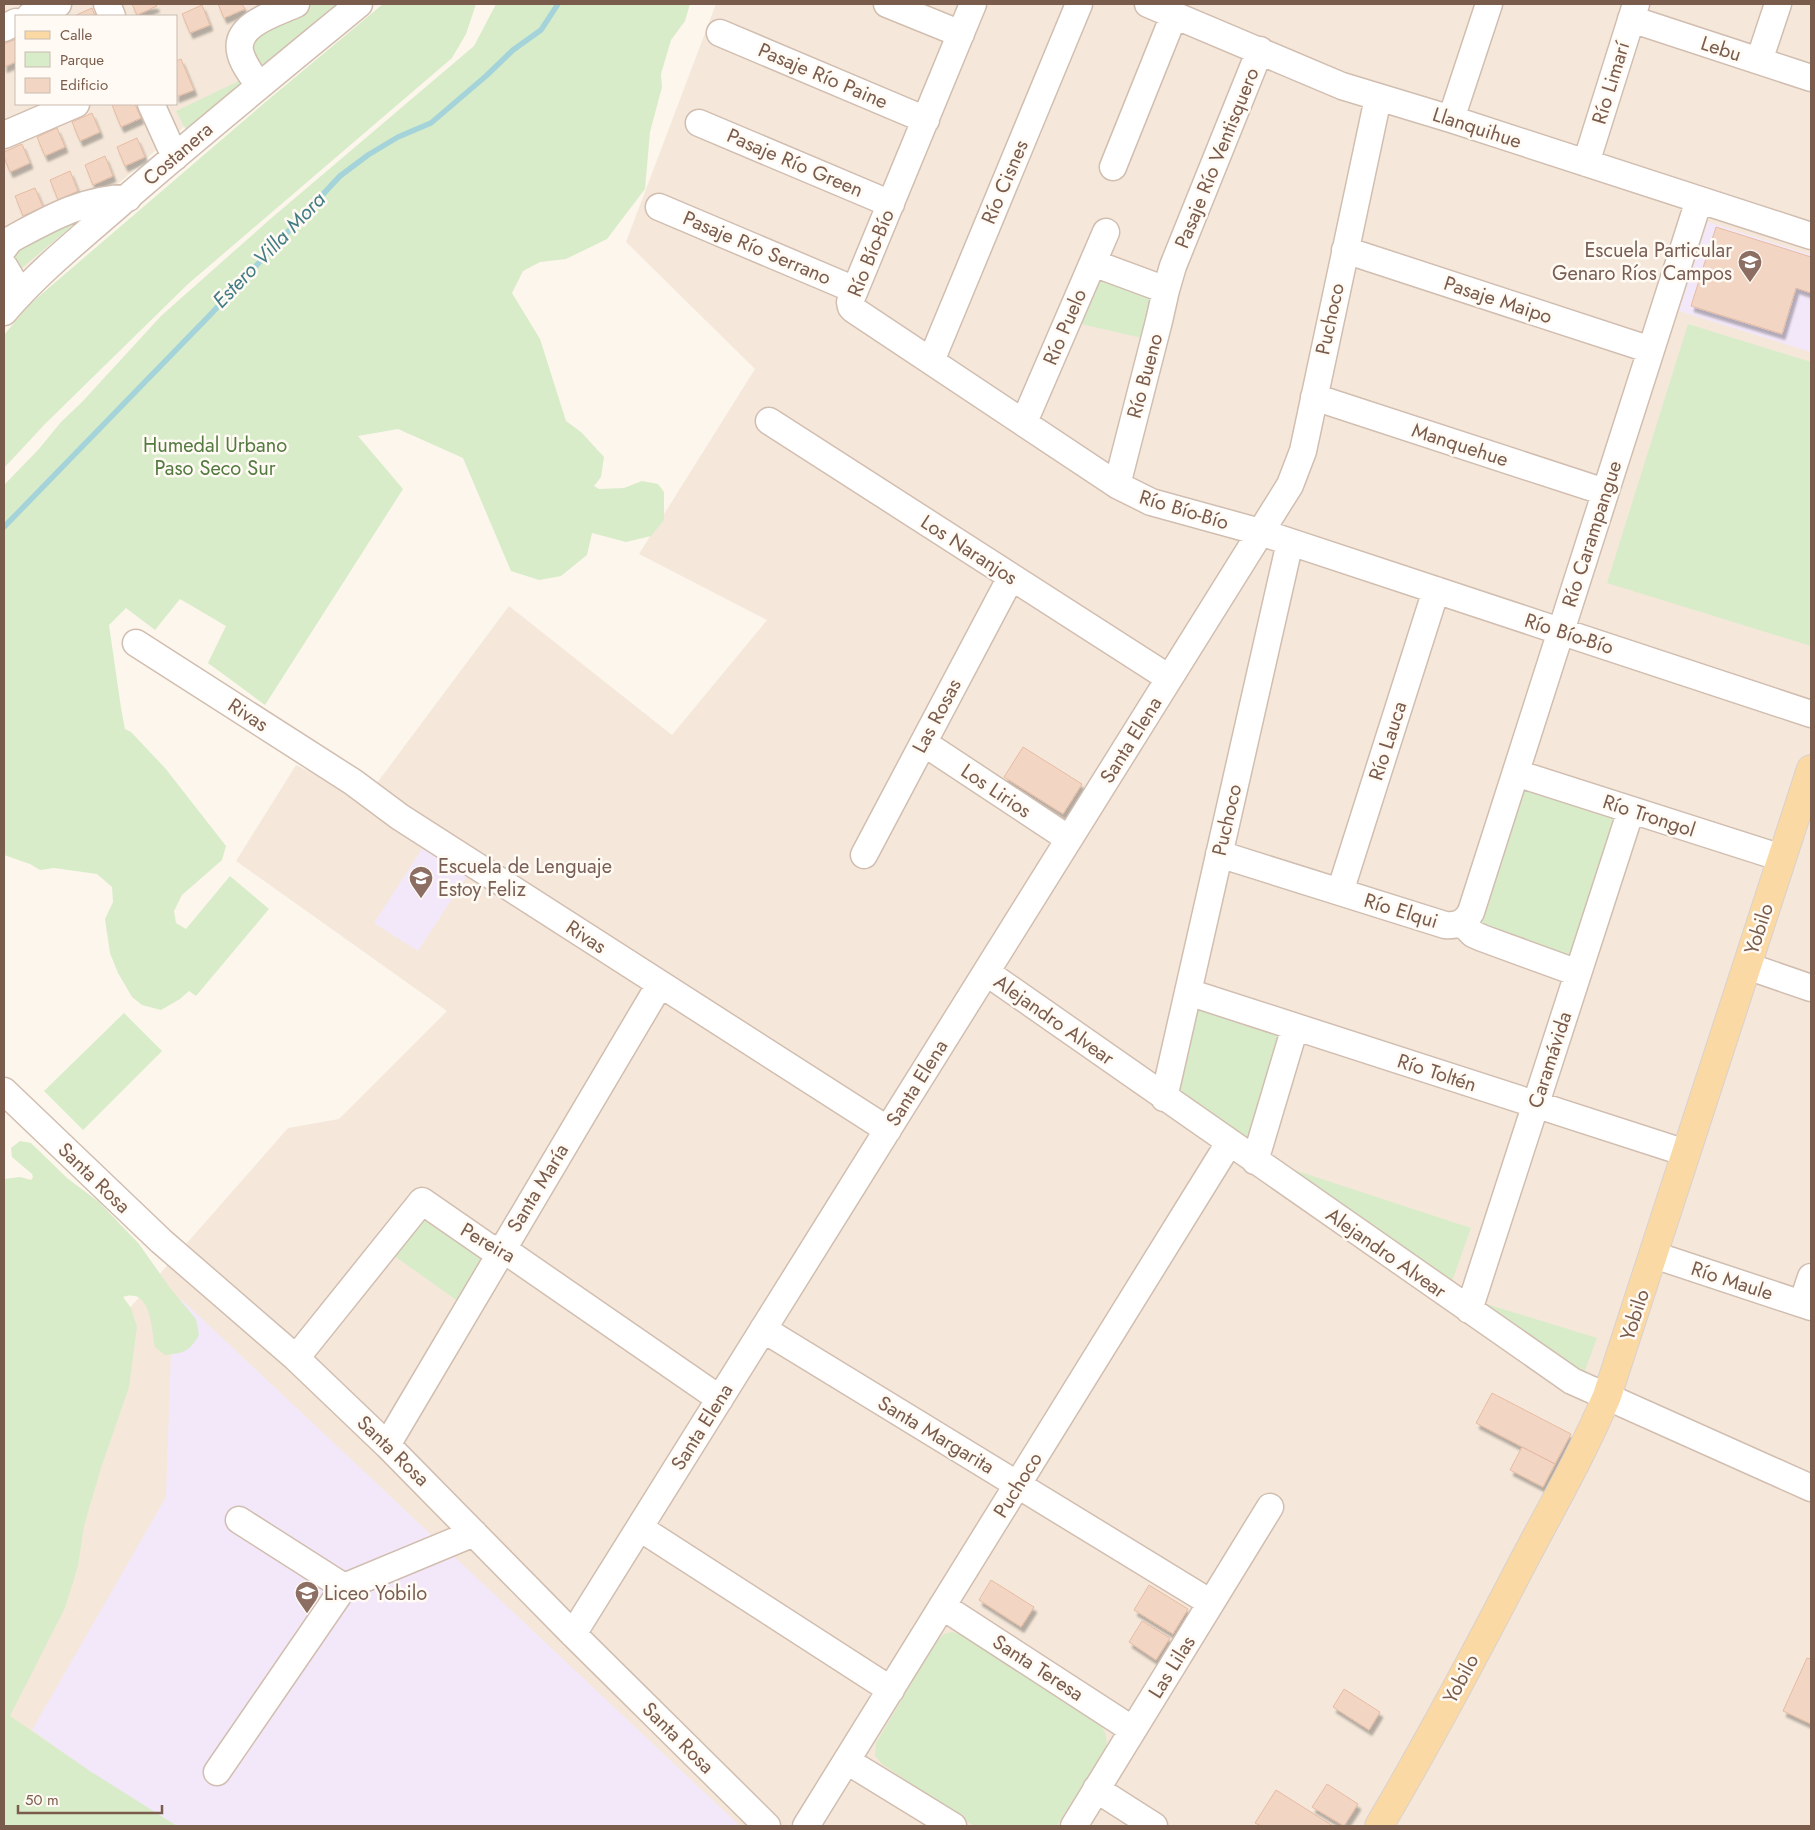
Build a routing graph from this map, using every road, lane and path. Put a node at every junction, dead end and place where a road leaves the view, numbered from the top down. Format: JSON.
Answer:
{"nodes":[{"id":1,"x":58,"y":4,"type":"edge"},
{"id":2,"x":296,"y":4,"type":"edge"},
{"id":3,"x":359,"y":4,"type":"edge"},
{"id":4,"x":888,"y":4,"type":"edge"},
{"id":5,"x":973,"y":4,"type":"edge"},
{"id":6,"x":1079,"y":4,"type":"edge"},
{"id":7,"x":1148,"y":4,"type":"edge"},
{"id":8,"x":1489,"y":4,"type":"edge"},
{"id":9,"x":1778,"y":4,"type":"edge"},
{"id":10,"x":1634,"y":12,"type":"edge"},
{"id":11,"x":1191,"y":14,"type":"edge"},
{"id":12,"x":32,"y":15,"type":"edge"},
{"id":13,"x":720,"y":33,"type":"dead end"},
{"id":14,"x":961,"y":34,"type":"junction"},
{"id":15,"x":1260,"y":50,"type":"junction"},
{"id":16,"x":1759,"y":61,"type":"junction"},
{"id":17,"x":1811,"y":78,"type":"edge"},
{"id":18,"x":259,"y":86,"type":"junction"},
{"id":19,"x":1378,"y":98,"type":"junction"},
{"id":20,"x":74,"y":105,"type":"edge"},
{"id":21,"x":151,"y":105,"type":"edge"},
{"id":22,"x":1451,"y":119,"type":"junction"},
{"id":23,"x":926,"y":120,"type":"junction"},
{"id":24,"x":699,"y":123,"type":"dead end"},
{"id":25,"x":4,"y":135,"type":"edge"},
{"id":26,"x":175,"y":156,"type":"junction"},
{"id":27,"x":1586,"y":163,"type":"junction"},
{"id":28,"x":1113,"y":167,"type":"dead end"},
{"id":29,"x":128,"y":198,"type":"junction"},
{"id":30,"x":1699,"y":200,"type":"junction"},
{"id":31,"x":891,"y":204,"type":"junction"},
{"id":32,"x":659,"y":207,"type":"dead end"},
{"id":33,"x":1106,"y":232,"type":"dead end"},
{"id":34,"x":1811,"y":236,"type":"edge"},
{"id":35,"x":4,"y":248,"type":"edge"},
{"id":36,"x":1345,"y":250,"type":"junction"},
{"id":37,"x":1093,"y":264,"type":"junction"},
{"id":38,"x":4,"y":266,"type":"edge"},
{"id":39,"x":1170,"y":278,"type":"junction"},
{"id":40,"x":855,"y":290,"type":"junction"},
{"id":41,"x":20,"y":293,"type":"junction"},
{"id":42,"x":4,"y":312,"type":"edge"},
{"id":43,"x":1651,"y":350,"type":"junction"},
{"id":44,"x":930,"y":361,"type":"junction"},
{"id":45,"x":1314,"y":397,"type":"junction"},
{"id":46,"x":769,"y":421,"type":"dead end"},
{"id":47,"x":1024,"y":422,"type":"junction"},
{"id":48,"x":1116,"y":485,"type":"junction"},
{"id":49,"x":1605,"y":492,"type":"junction"},
{"id":50,"x":1260,"y":532,"type":"junction"},
{"id":51,"x":1290,"y":542,"type":"junction"},
{"id":52,"x":1011,"y":577,"type":"junction"},
{"id":53,"x":1436,"y":590,"type":"junction"},
{"id":54,"x":1561,"y":632,"type":"junction"},
{"id":55,"x":136,"y":643,"type":"dead end"},
{"id":56,"x":1169,"y":678,"type":"junction"},
{"id":57,"x":1811,"y":714,"type":"edge"},
{"id":58,"x":924,"y":742,"type":"junction"},
{"id":59,"x":1811,"y":770,"type":"edge"},
{"id":60,"x":1516,"y":773,"type":"junction"},
{"id":61,"x":1632,"y":810,"type":"junction"},
{"id":62,"x":1069,"y":839,"type":"junction"},
{"id":63,"x":1219,"y":854,"type":"junction"},
{"id":64,"x":864,"y":855,"type":"dead end"},
{"id":65,"x":1782,"y":858,"type":"junction"},
{"id":66,"x":1340,"y":892,"type":"junction"},
{"id":67,"x":1462,"y":923,"type":"junction"},
{"id":68,"x":1747,"y":966,"type":"junction"},
{"id":69,"x":986,"y":972,"type":"junction"},
{"id":70,"x":1578,"y":973,"type":"junction"},
{"id":71,"x":660,"y":984,"type":"junction"},
{"id":72,"x":1811,"y":988,"type":"edge"},
{"id":73,"x":1188,"y":992,"type":"junction"},
{"id":74,"x":1295,"y":1027,"type":"junction"},
{"id":75,"x":4,"y":1091,"type":"edge"},
{"id":76,"x":1164,"y":1098,"type":"junction"},
{"id":77,"x":1536,"y":1104,"type":"junction"},
{"id":78,"x":888,"y":1130,"type":"junction"},
{"id":79,"x":1229,"y":1143,"type":"junction"},
{"id":80,"x":1686,"y":1153,"type":"junction"},
{"id":81,"x":1255,"y":1161,"type":"junction"},
{"id":82,"x":501,"y":1251,"type":"junction"},
{"id":83,"x":1654,"y":1255,"type":"junction"},
{"id":84,"x":1811,"y":1277,"type":"edge"},
{"id":85,"x":1807,"y":1305,"type":"edge"},
{"id":86,"x":1468,"y":1310,"type":"junction"},
{"id":87,"x":763,"y":1329,"type":"junction"},
{"id":88,"x":296,"y":1358,"type":"junction"},
{"id":89,"x":1608,"y":1396,"type":"junction"},
{"id":90,"x":720,"y":1399,"type":"junction"},
{"id":91,"x":387,"y":1445,"type":"junction"},
{"id":92,"x":1018,"y":1485,"type":"junction"},
{"id":93,"x":1811,"y":1488,"type":"edge"},
{"id":94,"x":1270,"y":1507,"type":"dead end"},
{"id":95,"x":240,"y":1520,"type":"dead end"},
{"id":96,"x":640,"y":1528,"type":"junction"},
{"id":97,"x":474,"y":1533,"type":"junction"},
{"id":98,"x":344,"y":1587,"type":"junction"},
{"id":99,"x":1211,"y":1603,"type":"junction"},
{"id":100,"x":942,"y":1606,"type":"junction"},
{"id":101,"x":573,"y":1634,"type":"junction"},
{"id":102,"x":891,"y":1690,"type":"junction"},
{"id":103,"x":1133,"y":1730,"type":"junction"},
{"id":104,"x":847,"y":1761,"type":"junction"},
{"id":105,"x":217,"y":1772,"type":"dead end"},
{"id":106,"x":1096,"y":1790,"type":"junction"},
{"id":107,"x":767,"y":1826,"type":"edge"},
{"id":108,"x":806,"y":1826,"type":"edge"},
{"id":109,"x":952,"y":1826,"type":"edge"},
{"id":110,"x":1074,"y":1826,"type":"edge"},
{"id":111,"x":1154,"y":1826,"type":"edge"},
{"id":112,"x":1379,"y":1826,"type":"edge"}],
"edges":[{"from":1,"to":12,"type":"street"},
{"from":2,"to":18,"type":"street"},
{"from":3,"to":18,"type":"street","name":"Costanera"},
{"from":4,"to":14,"type":"street"},
{"from":5,"to":14,"type":"street","name":"Río Bío-Bío"},
{"from":6,"to":44,"type":"street","name":"Río Cisnes"},
{"from":7,"to":11,"type":"street","name":"Llanquihue"},
{"from":8,"to":22,"type":"street"},
{"from":9,"to":16,"type":"street"},
{"from":10,"to":16,"type":"street","name":"Lebu"},
{"from":10,"to":27,"type":"street","name":"Río Limarí"},
{"from":11,"to":15,"type":"street","name":"Llanquihue"},
{"from":11,"to":28,"type":"street"},
{"from":13,"to":23,"type":"street","name":"Pasaje Río Paine"},
{"from":14,"to":23,"type":"street","name":"Río Bío-Bío"},
{"from":15,"to":19,"type":"street","name":"Llanquihue"},
{"from":15,"to":39,"type":"street","name":"Pasaje Río Ventisquero"},
{"from":16,"to":17,"type":"street","name":"Lebu"},
{"from":18,"to":26,"type":"street","name":"Costanera"},
{"from":19,"to":22,"type":"street","name":"Llanquihue"},
{"from":19,"to":36,"type":"street","name":"Puchoco"},
{"from":20,"to":25,"type":"street"},
{"from":21,"to":26,"type":"street"},
{"from":22,"to":27,"type":"street","name":"Llanquihue"},
{"from":23,"to":31,"type":"street","name":"Río Bío-Bío"},
{"from":24,"to":31,"type":"street","name":"Pasaje Río Green"},
{"from":26,"to":29,"type":"street","name":"Costanera"},
{"from":27,"to":30,"type":"street","name":"Llanquihue"},
{"from":29,"to":35,"type":"street"},
{"from":29,"to":41,"type":"street","name":"Costanera"},
{"from":30,"to":34,"type":"street","name":"Llanquihue"},
{"from":30,"to":43,"type":"street","name":"Río Carampangue"},
{"from":31,"to":40,"type":"street","name":"Río Bío-Bío"},
{"from":32,"to":40,"type":"street","name":"Pasaje Río Serrano"},
{"from":33,"to":37,"type":"street","name":"Río Puelo"},
{"from":36,"to":43,"type":"street","name":"Pasaje Maipo"},
{"from":36,"to":45,"type":"street","name":"Puchoco"},
{"from":37,"to":39,"type":"street"},
{"from":37,"to":47,"type":"street","name":"Río Puelo"},
{"from":38,"to":41,"type":"street"},
{"from":39,"to":48,"type":"street","name":"Río Bueno"},
{"from":40,"to":44,"type":"street","name":"Río Bío-Bío"},
{"from":41,"to":42,"type":"street","name":"Costanera"},
{"from":43,"to":49,"type":"street","name":"Río Carampangue"},
{"from":44,"to":47,"type":"street","name":"Río Bío-Bío"},
{"from":45,"to":49,"type":"street","name":"Manquehue"},
{"from":45,"to":50,"type":"street","name":"Puchoco"},
{"from":46,"to":52,"type":"street","name":"Los Naranjos"},
{"from":47,"to":48,"type":"street","name":"Río Bío-Bío"},
{"from":48,"to":50,"type":"street","name":"Río Bío-Bío"},
{"from":49,"to":54,"type":"street","name":"Río Carampangue"},
{"from":50,"to":51,"type":"street","name":"Río Bío-Bío"},
{"from":50,"to":56,"type":"street","name":"Santa Elena"},
{"from":51,"to":53,"type":"street","name":"Río Bío-Bío"},
{"from":51,"to":63,"type":"street","name":"Puchoco"},
{"from":52,"to":56,"type":"street","name":"Los Naranjos"},
{"from":52,"to":58,"type":"street","name":"Las Rosas"},
{"from":53,"to":54,"type":"street","name":"Río Bío-Bío"},
{"from":53,"to":66,"type":"street","name":"Río Lauca"},
{"from":54,"to":57,"type":"street","name":"Río Bío-Bío"},
{"from":54,"to":60,"type":"street","name":"Río Carampangue"},
{"from":55,"to":71,"type":"street","name":"Rivas"},
{"from":56,"to":62,"type":"street","name":"Santa Elena"},
{"from":58,"to":62,"type":"street","name":"Los Lirios"},
{"from":58,"to":64,"type":"street","name":"Las Rosas"},
{"from":59,"to":65,"type":"main road","name":"Yobilo"},
{"from":60,"to":61,"type":"street","name":"Río Trongol"},
{"from":60,"to":67,"type":"street","name":"Río Carampangue"},
{"from":61,"to":65,"type":"street","name":"Río Trongol"},
{"from":61,"to":70,"type":"street","name":"Caramávida"},
{"from":62,"to":69,"type":"street","name":"Santa Elena"},
{"from":63,"to":66,"type":"street","name":"Río Elqui"},
{"from":63,"to":73,"type":"street","name":"Puchoco"},
{"from":65,"to":68,"type":"main road","name":"Yobilo"},
{"from":66,"to":67,"type":"street","name":"Río Elqui"},
{"from":67,"to":70,"type":"street","name":"Río Elqui"},
{"from":68,"to":72,"type":"street"},
{"from":68,"to":80,"type":"main road","name":"Yobilo"},
{"from":69,"to":76,"type":"street","name":"Alejandro Alvear"},
{"from":69,"to":78,"type":"street","name":"Santa Elena"},
{"from":70,"to":77,"type":"street","name":"Caramávida"},
{"from":71,"to":78,"type":"street","name":"Rivas"},
{"from":71,"to":82,"type":"street","name":"Santa María"},
{"from":73,"to":74,"type":"street","name":"Río Toltén"},
{"from":73,"to":76,"type":"street","name":"Puchoco"},
{"from":74,"to":77,"type":"street","name":"Río Toltén"},
{"from":74,"to":81,"type":"street"},
{"from":75,"to":88,"type":"street","name":"Santa Rosa"},
{"from":76,"to":79,"type":"street","name":"Alejandro Alvear"},
{"from":77,"to":80,"type":"street","name":"Río Toltén"},
{"from":77,"to":86,"type":"street","name":"Caramávida"},
{"from":78,"to":87,"type":"street","name":"Santa Elena"},
{"from":79,"to":81,"type":"street","name":"Alejandro Alvear"},
{"from":79,"to":92,"type":"street","name":"Puchoco"},
{"from":80,"to":83,"type":"main road","name":"Yobilo"},
{"from":81,"to":86,"type":"street","name":"Alejandro Alvear"},
{"from":82,"to":88,"type":"street","name":"Pereira"},
{"from":82,"to":90,"type":"street","name":"Pereira"},
{"from":82,"to":91,"type":"street","name":"Santa María"},
{"from":83,"to":85,"type":"street","name":"Río Maule"},
{"from":83,"to":89,"type":"main road","name":"Yobilo"},
{"from":84,"to":85,"type":"street"},
{"from":86,"to":89,"type":"street","name":"Alejandro Alvear"},
{"from":87,"to":90,"type":"street","name":"Santa Elena"},
{"from":87,"to":92,"type":"street","name":"Santa Margarita"},
{"from":88,"to":91,"type":"street","name":"Santa Rosa"},
{"from":89,"to":93,"type":"street","name":"Alejandro Alvear"},
{"from":89,"to":112,"type":"main road","name":"Yobilo"},
{"from":90,"to":96,"type":"street","name":"Santa Elena"},
{"from":91,"to":97,"type":"street","name":"Santa Rosa"},
{"from":92,"to":99,"type":"street","name":"Santa Margarita"},
{"from":92,"to":100,"type":"street","name":"Puchoco"},
{"from":94,"to":99,"type":"street","name":"Las Lilas"},
{"from":95,"to":98,"type":"street"},
{"from":96,"to":101,"type":"street","name":"Santa Elena"},
{"from":96,"to":102,"type":"street"},
{"from":97,"to":98,"type":"street"},
{"from":97,"to":101,"type":"street","name":"Santa Rosa"},
{"from":98,"to":105,"type":"street"},
{"from":99,"to":103,"type":"street","name":"Las Lilas"},
{"from":100,"to":102,"type":"street","name":"Puchoco"},
{"from":100,"to":103,"type":"street","name":"Santa Teresa"},
{"from":101,"to":107,"type":"street","name":"Santa Rosa"},
{"from":102,"to":104,"type":"street","name":"Puchoco"},
{"from":103,"to":106,"type":"street","name":"Las Lilas"},
{"from":104,"to":108,"type":"street","name":"Puchoco"},
{"from":104,"to":109,"type":"street"},
{"from":106,"to":110,"type":"street","name":"Las Lilas"},
{"from":106,"to":111,"type":"street"}]}
